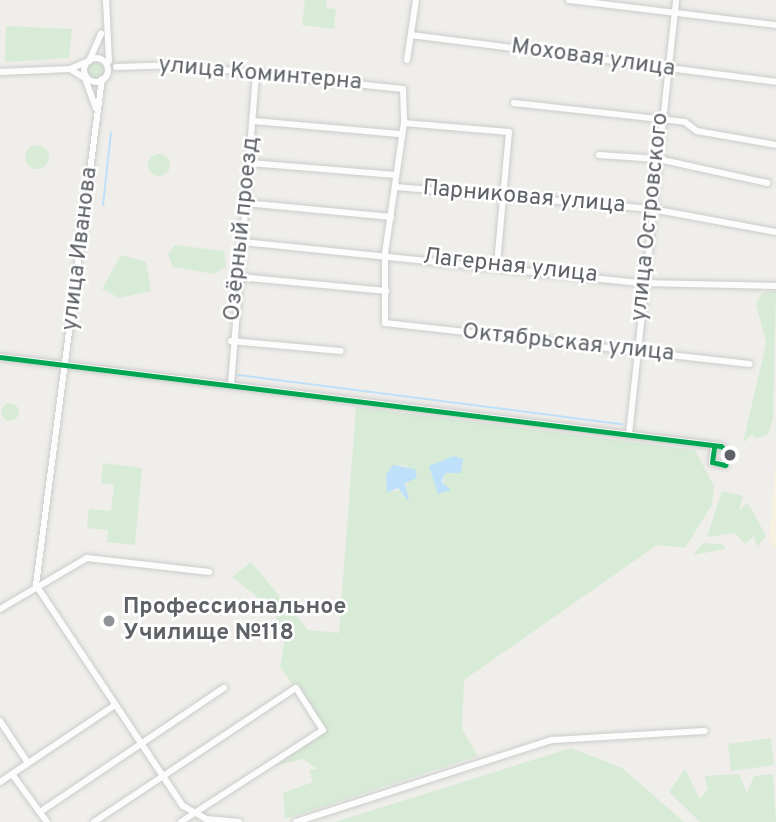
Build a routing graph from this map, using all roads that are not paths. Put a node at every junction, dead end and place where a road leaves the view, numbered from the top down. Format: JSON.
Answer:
{"nodes":[{"id":1,"x":106,"y":0,"type":"edge"},
{"id":2,"x":416,"y":0,"type":"edge"},
{"id":3,"x":569,"y":0,"type":"edge"},
{"id":4,"x":676,"y":0,"type":"edge"},
{"id":5,"x":675,"y":12,"type":"junction"},
{"id":6,"x":776,"y":25,"type":"edge"},
{"id":7,"x":103,"y":29,"type":"junction"},
{"id":8,"x":411,"y":35,"type":"junction"},
{"id":9,"x":107,"y":60,"type":"junction"},
{"id":10,"x":89,"y":61,"type":"junction"},
{"id":11,"x":407,"y":61,"type":"dead end"},
{"id":12,"x":116,"y":67,"type":"junction"},
{"id":13,"x":668,"y":68,"type":"junction"},
{"id":14,"x":70,"y":69,"type":"junction"},
{"id":15,"x":0,"y":72,"type":"edge"},
{"id":16,"x":256,"y":73,"type":"junction"},
{"id":17,"x":104,"y":78,"type":"junction"},
{"id":18,"x":85,"y":79,"type":"junction"},
{"id":19,"x":776,"y":82,"type":"edge"},
{"id":20,"x":514,"y":103,"type":"dead end"},
{"id":21,"x":662,"y":119,"type":"junction"},
{"id":22,"x":97,"y":120,"type":"junction"},
{"id":23,"x":254,"y":121,"type":"junction"},
{"id":24,"x":404,"y":123,"type":"junction"},
{"id":25,"x":401,"y":134,"type":"junction"},
{"id":26,"x":776,"y":145,"type":"edge"},
{"id":27,"x":599,"y":155,"type":"dead end"},
{"id":28,"x":658,"y":159,"type":"junction"},
{"id":29,"x":250,"y":163,"type":"junction"},
{"id":30,"x":396,"y":175,"type":"junction"},
{"id":31,"x":767,"y":183,"type":"dead end"},
{"id":32,"x":396,"y":187,"type":"junction"},
{"id":33,"x":504,"y":200,"type":"junction"},
{"id":34,"x":245,"y":204,"type":"junction"},
{"id":35,"x":652,"y":209,"type":"junction"},
{"id":36,"x":391,"y":217,"type":"junction"},
{"id":37,"x":776,"y":232,"type":"edge"},
{"id":38,"x":243,"y":242,"type":"junction"},
{"id":39,"x":385,"y":254,"type":"junction"},
{"id":40,"x":497,"y":265,"type":"junction"},
{"id":41,"x":239,"y":277,"type":"junction"},
{"id":42,"x":643,"y":282,"type":"junction"},
{"id":43,"x":776,"y":286,"type":"edge"},
{"id":44,"x":386,"y":291,"type":"junction"},
{"id":45,"x":231,"y":341,"type":"junction"},
{"id":46,"x":341,"y":351,"type":"dead end"},
{"id":47,"x":635,"y":352,"type":"junction"},
{"id":48,"x":0,"y":357,"type":"edge"},
{"id":49,"x":750,"y":364,"type":"dead end"},
{"id":50,"x":66,"y":365,"type":"junction"},
{"id":51,"x":231,"y":385,"type":"junction"},
{"id":52,"x":629,"y":434,"type":"junction"},
{"id":53,"x":696,"y":445,"type":"junction"},
{"id":54,"x":714,"y":448,"type":"junction"},
{"id":55,"x":710,"y":458,"type":"junction"},
{"id":56,"x":209,"y":572,"type":"dead end"},
{"id":57,"x":36,"y":585,"type":"junction"},
{"id":58,"x":0,"y":608,"type":"edge"},
{"id":59,"x":224,"y":688,"type":"dead end"},
{"id":60,"x":115,"y":705,"type":"junction"},
{"id":61,"x":0,"y":721,"type":"edge"},
{"id":62,"x":705,"y":731,"type":"dead end"},
{"id":63,"x":143,"y":744,"type":"junction"},
{"id":64,"x":28,"y":763,"type":"junction"},
{"id":65,"x":12,"y":774,"type":"junction"},
{"id":66,"x":165,"y":778,"type":"junction"},
{"id":67,"x":0,"y":782,"type":"edge"},
{"id":68,"x":40,"y":812,"type":"junction"},
{"id":69,"x":192,"y":814,"type":"junction"},
{"id":70,"x":47,"y":822,"type":"edge"},
{"id":71,"x":94,"y":822,"type":"edge"},
{"id":72,"x":181,"y":822,"type":"edge"},
{"id":73,"x":239,"y":822,"type":"edge"},
{"id":74,"x":296,"y":822,"type":"edge"}],
"edges":[{"from":1,"to":7,"type":"street"},
{"from":2,"to":8,"type":"street"},
{"from":3,"to":5,"type":"street"},
{"from":4,"to":5,"type":"street","name":"улица Островского"},
{"from":5,"to":6,"type":"street"},
{"from":5,"to":13,"type":"street","name":"улица Островского"},
{"from":7,"to":9,"type":"street","name":"улица Иванова"},
{"from":7,"to":10,"type":"street"},
{"from":8,"to":11,"type":"street"},
{"from":8,"to":13,"type":"street","name":"Моховая улица"},
{"from":9,"to":10,"type":"street"},
{"from":9,"to":12,"type":"street"},
{"from":9,"to":17,"type":"street","name":"улица Иванова"},
{"from":10,"to":14,"type":"street"},
{"from":10,"to":18,"type":"street"},
{"from":12,"to":16,"type":"street","name":"улица Коминтерна"},
{"from":12,"to":17,"type":"street"},
{"from":13,"to":19,"type":"street","name":"Моховая улица"},
{"from":13,"to":21,"type":"street","name":"улица Островского"},
{"from":14,"to":15,"type":"street"},
{"from":14,"to":18,"type":"street"},
{"from":16,"to":23,"type":"street","name":"Озёрный проезд"},
{"from":16,"to":24,"type":"street","name":"улица Коминтерна"},
{"from":17,"to":18,"type":"street"},
{"from":17,"to":22,"type":"street","name":"улица Иванова"},
{"from":18,"to":22,"type":"street"},
{"from":20,"to":21,"type":"street"},
{"from":21,"to":26,"type":"street"},
{"from":21,"to":28,"type":"street","name":"улица Островского"},
{"from":22,"to":50,"type":"street","name":"улица Иванова"},
{"from":23,"to":25,"type":"street"},
{"from":23,"to":29,"type":"street","name":"Озёрный проезд"},
{"from":24,"to":25,"type":"street"},
{"from":24,"to":33,"type":"street"},
{"from":25,"to":30,"type":"street"},
{"from":27,"to":28,"type":"street"},
{"from":28,"to":31,"type":"street"},
{"from":28,"to":35,"type":"street","name":"улица Островского"},
{"from":29,"to":30,"type":"street"},
{"from":29,"to":34,"type":"street","name":"Озёрный проезд"},
{"from":30,"to":32,"type":"street"},
{"from":32,"to":33,"type":"street","name":"Парниковая улица"},
{"from":32,"to":36,"type":"street"},
{"from":33,"to":35,"type":"street","name":"Парниковая улица"},
{"from":33,"to":40,"type":"street"},
{"from":34,"to":36,"type":"street"},
{"from":34,"to":38,"type":"street","name":"Озёрный проезд"},
{"from":35,"to":37,"type":"street","name":"Парниковая улица"},
{"from":35,"to":42,"type":"street","name":"улица Островского"},
{"from":36,"to":39,"type":"street"},
{"from":38,"to":39,"type":"street","name":"Лагерная улица"},
{"from":38,"to":41,"type":"street","name":"Озёрный проезд"},
{"from":39,"to":40,"type":"street","name":"Лагерная улица"},
{"from":39,"to":44,"type":"street"},
{"from":40,"to":42,"type":"street","name":"Лагерная улица"},
{"from":41,"to":44,"type":"street"},
{"from":41,"to":45,"type":"street","name":"Озёрный проезд"},
{"from":42,"to":43,"type":"street","name":"Лагерная улица"},
{"from":42,"to":47,"type":"street","name":"улица Островского"},
{"from":44,"to":47,"type":"street","name":"Октябрьская улица"},
{"from":45,"to":46,"type":"street"},
{"from":45,"to":51,"type":"street","name":"Озёрный проезд"},
{"from":47,"to":49,"type":"street","name":"Октябрьская улица"},
{"from":47,"to":52,"type":"street","name":"улица Островского"},
{"from":48,"to":50,"type":"street"},
{"from":50,"to":51,"type":"street"},
{"from":50,"to":57,"type":"street","name":"улица Иванова"},
{"from":51,"to":52,"type":"street"},
{"from":52,"to":53,"type":"street"},
{"from":53,"to":54,"type":"street"},
{"from":53,"to":55,"type":"street"},
{"from":54,"to":55,"type":"street"},
{"from":54,"to":55,"type":"street"},
{"from":56,"to":57,"type":"street"},
{"from":57,"to":58,"type":"street"},
{"from":57,"to":60,"type":"street"},
{"from":59,"to":63,"type":"street"},
{"from":60,"to":63,"type":"street"},
{"from":60,"to":64,"type":"street"},
{"from":61,"to":64,"type":"street"},
{"from":62,"to":74,"type":"street"},
{"from":63,"to":66,"type":"street"},
{"from":63,"to":68,"type":"street"},
{"from":64,"to":65,"type":"street"},
{"from":65,"to":67,"type":"street"},
{"from":65,"to":68,"type":"street"},
{"from":66,"to":69,"type":"street"},
{"from":66,"to":69,"type":"street"},
{"from":66,"to":71,"type":"street"},
{"from":68,"to":70,"type":"street"},
{"from":69,"to":72,"type":"street"},
{"from":69,"to":73,"type":"street"}]}
